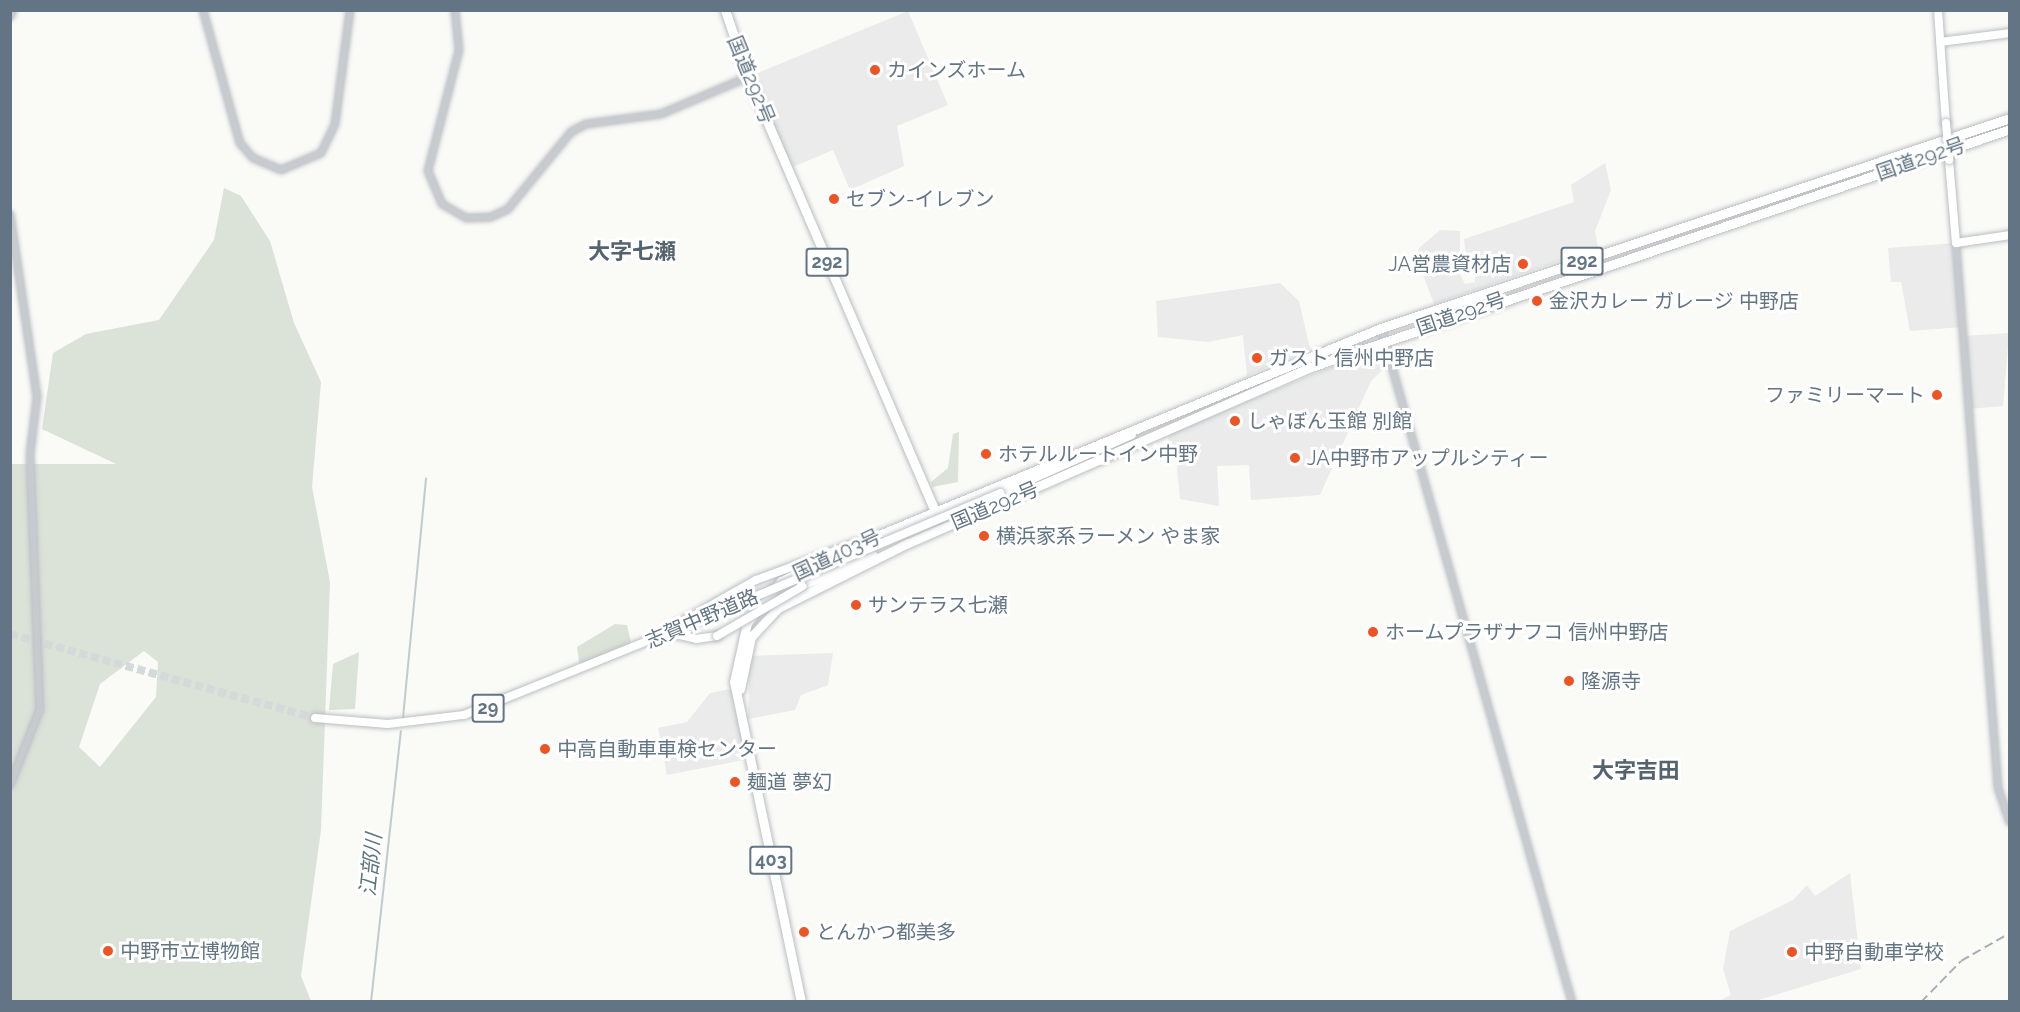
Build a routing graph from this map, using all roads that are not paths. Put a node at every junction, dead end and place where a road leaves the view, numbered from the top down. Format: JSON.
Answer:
{"nodes":[{"id":1,"x":13,"y":10,"type":"edge"},
{"id":2,"x":203,"y":10,"type":"edge"},
{"id":3,"x":350,"y":10,"type":"edge"},
{"id":4,"x":456,"y":10,"type":"edge"},
{"id":5,"x":725,"y":10,"type":"edge"},
{"id":6,"x":1938,"y":10,"type":"edge"},
{"id":7,"x":10,"y":17,"type":"edge"},
{"id":8,"x":2010,"y":33,"type":"edge"},
{"id":9,"x":1940,"y":42,"type":"junction"},
{"id":10,"x":748,"y":77,"type":"junction"},
{"id":11,"x":2010,"y":118,"type":"edge"},
{"id":12,"x":2010,"y":129,"type":"edge"},
{"id":13,"x":10,"y":214,"type":"edge"},
{"id":14,"x":2010,"y":235,"type":"edge"},
{"id":15,"x":1956,"y":243,"type":"junction"},
{"id":16,"x":1381,"y":328,"type":"junction"},
{"id":17,"x":1385,"y":340,"type":"junction"},
{"id":18,"x":1164,"y":425,"type":"junction"},
{"id":19,"x":935,"y":512,"type":"junction"},
{"id":20,"x":942,"y":528,"type":"junction"},
{"id":21,"x":862,"y":542,"type":"junction"},
{"id":22,"x":908,"y":543,"type":"junction"},
{"id":23,"x":762,"y":600,"type":"junction"},
{"id":24,"x":776,"y":609,"type":"junction"},
{"id":25,"x":670,"y":633,"type":"junction"},
{"id":26,"x":649,"y":641,"type":"junction"},
{"id":27,"x":315,"y":718,"type":"tunnel mouth"},
{"id":28,"x":742,"y":718,"type":"junction"},
{"id":29,"x":10,"y":785,"type":"edge"},
{"id":30,"x":2010,"y":822,"type":"edge"},
{"id":31,"x":801,"y":1002,"type":"edge"},
{"id":32,"x":1572,"y":1002,"type":"edge"}],
"edges":[{"from":1,"to":7,"type":"street"},
{"from":2,"to":3,"type":"street"},
{"from":4,"to":10,"type":"street"},
{"from":5,"to":10,"type":"highway","name":"国道292号","number":"292"},
{"from":6,"to":9,"type":"main road"},
{"from":8,"to":9,"type":"main road"},
{"from":9,"to":15,"type":"main road","bridge":true},
{"from":10,"to":19,"type":"highway","name":"国道292号","number":"292"},
{"from":11,"to":16,"type":"highway","name":"国道292号","number":"292"},
{"from":12,"to":17,"type":"highway","name":"国道292号","number":"292"},
{"from":13,"to":29,"type":"street"},
{"from":14,"to":15,"type":"main road"},
{"from":15,"to":30,"type":"street"},
{"from":16,"to":17,"type":"street"},
{"from":16,"to":18,"type":"highway","name":"国道292号","number":"292"},
{"from":17,"to":18,"type":"highway","name":"国道292号","number":"292"},
{"from":17,"to":32,"type":"street"},
{"from":18,"to":19,"type":"highway","name":"国道292号","number":"292"},
{"from":18,"to":20,"type":"highway","name":"国道292号","number":"292"},
{"from":18,"to":25,"type":"main road","name":"志賀中野道路","number":"29","bridge":true},
{"from":19,"to":20,"type":"highway","name":"国道292号","number":"292"},
{"from":19,"to":21,"type":"highway","name":"国道403号","number":"403"},
{"from":20,"to":22,"type":"highway","name":"国道403号","number":"403"},
{"from":21,"to":23,"type":"highway","name":"国道403号","number":"403"},
{"from":21,"to":26,"type":"main road","number":"29"},
{"from":22,"to":24,"type":"highway","name":"国道403号","number":"403"},
{"from":22,"to":25,"type":"main road","bridge":true},
{"from":23,"to":24,"type":"highway"},
{"from":23,"to":28,"type":"highway","name":"国道403号","number":"403"},
{"from":24,"to":28,"type":"highway","name":"国道403号","number":"403"},
{"from":25,"to":26,"type":"main road","name":"志賀中野道路","number":"29"},
{"from":26,"to":27,"type":"main road","name":"志賀中野道路","number":"29"},
{"from":28,"to":31,"type":"highway","name":"国道403号","number":"403"}]}
